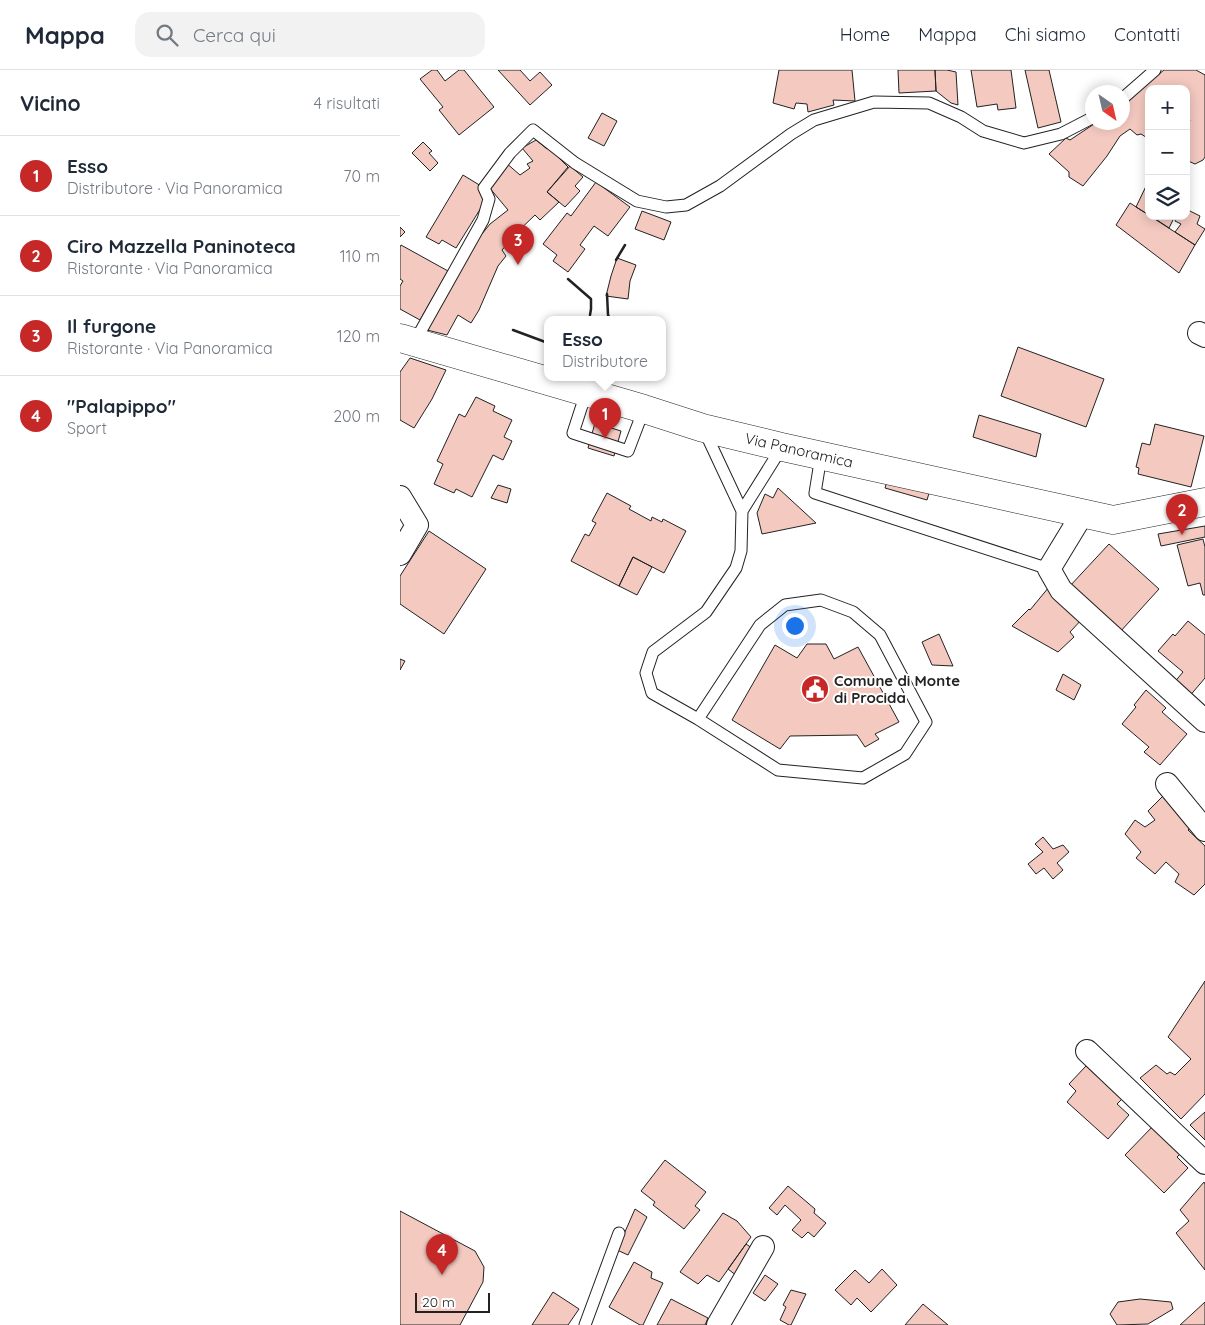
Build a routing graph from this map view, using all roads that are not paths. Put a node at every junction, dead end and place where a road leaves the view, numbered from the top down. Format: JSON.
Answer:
{"nodes":[{"id":1,"x":1155,"y":70,"type":"edge"},
{"id":2,"x":1130,"y":92,"type":"edge"},
{"id":3,"x":1085,"y":122,"type":"edge"},
{"id":4,"x":407,"y":341,"type":"edge"},
{"id":5,"x":544,"y":380,"type":"edge"},
{"id":6,"x":547,"y":381,"type":"edge"},
{"id":7,"x":586,"y":392,"type":"junction"},
{"id":8,"x":644,"y":409,"type":"junction"},
{"id":9,"x":703,"y":428,"type":"junction"},
{"id":10,"x":782,"y":447,"type":"junction"},
{"id":11,"x":821,"y":456,"type":"junction"},
{"id":12,"x":400,"y":497,"type":"edge"},
{"id":13,"x":1205,"y":502,"type":"edge"},
{"id":14,"x":742,"y":511,"type":"junction"},
{"id":15,"x":1083,"y":513,"type":"junction"},
{"id":16,"x":400,"y":554,"type":"edge"},
{"id":17,"x":1049,"y":568,"type":"junction"},
{"id":18,"x":698,"y":719,"type":"junction"},
{"id":19,"x":1205,"y":721,"type":"edge"},
{"id":20,"x":1167,"y":784,"type":"dead end"},
{"id":21,"x":1205,"y":830,"type":"edge"},
{"id":22,"x":1087,"y":1051,"type":"dead end"},
{"id":23,"x":1205,"y":1163,"type":"edge"},
{"id":24,"x":619,"y":1233,"type":"dead end"},
{"id":25,"x":763,"y":1247,"type":"dead end"},
{"id":26,"x":585,"y":1325,"type":"edge"},
{"id":27,"x":718,"y":1325,"type":"edge"}],
"edges":[{"from":1,"to":2,"type":"lane"},
{"from":3,"to":4,"type":"lane"},
{"from":4,"to":5,"type":"street","name":"Via Panoramica"},
{"from":6,"to":7,"type":"street","name":"Via Panoramica"},
{"from":7,"to":8,"type":"street","name":"Via Panoramica"},
{"from":7,"to":8,"type":"lane"},
{"from":8,"to":9,"type":"street","name":"Via Panoramica"},
{"from":9,"to":10,"type":"street","name":"Via Panoramica"},
{"from":9,"to":14,"type":"lane"},
{"from":10,"to":11,"type":"street","name":"Via Panoramica"},
{"from":10,"to":14,"type":"lane"},
{"from":11,"to":15,"type":"street","name":"Via Panoramica"},
{"from":11,"to":17,"type":"lane"},
{"from":12,"to":16,"type":"street"},
{"from":13,"to":15,"type":"street","name":"Via Panoramica"},
{"from":14,"to":18,"type":"lane"},
{"from":15,"to":17,"type":"street"},
{"from":17,"to":19,"type":"street"},
{"from":18,"to":18,"type":"lane"},
{"from":20,"to":21,"type":"street"},
{"from":22,"to":23,"type":"street"},
{"from":24,"to":26,"type":"lane"},
{"from":25,"to":27,"type":"street"}]}
